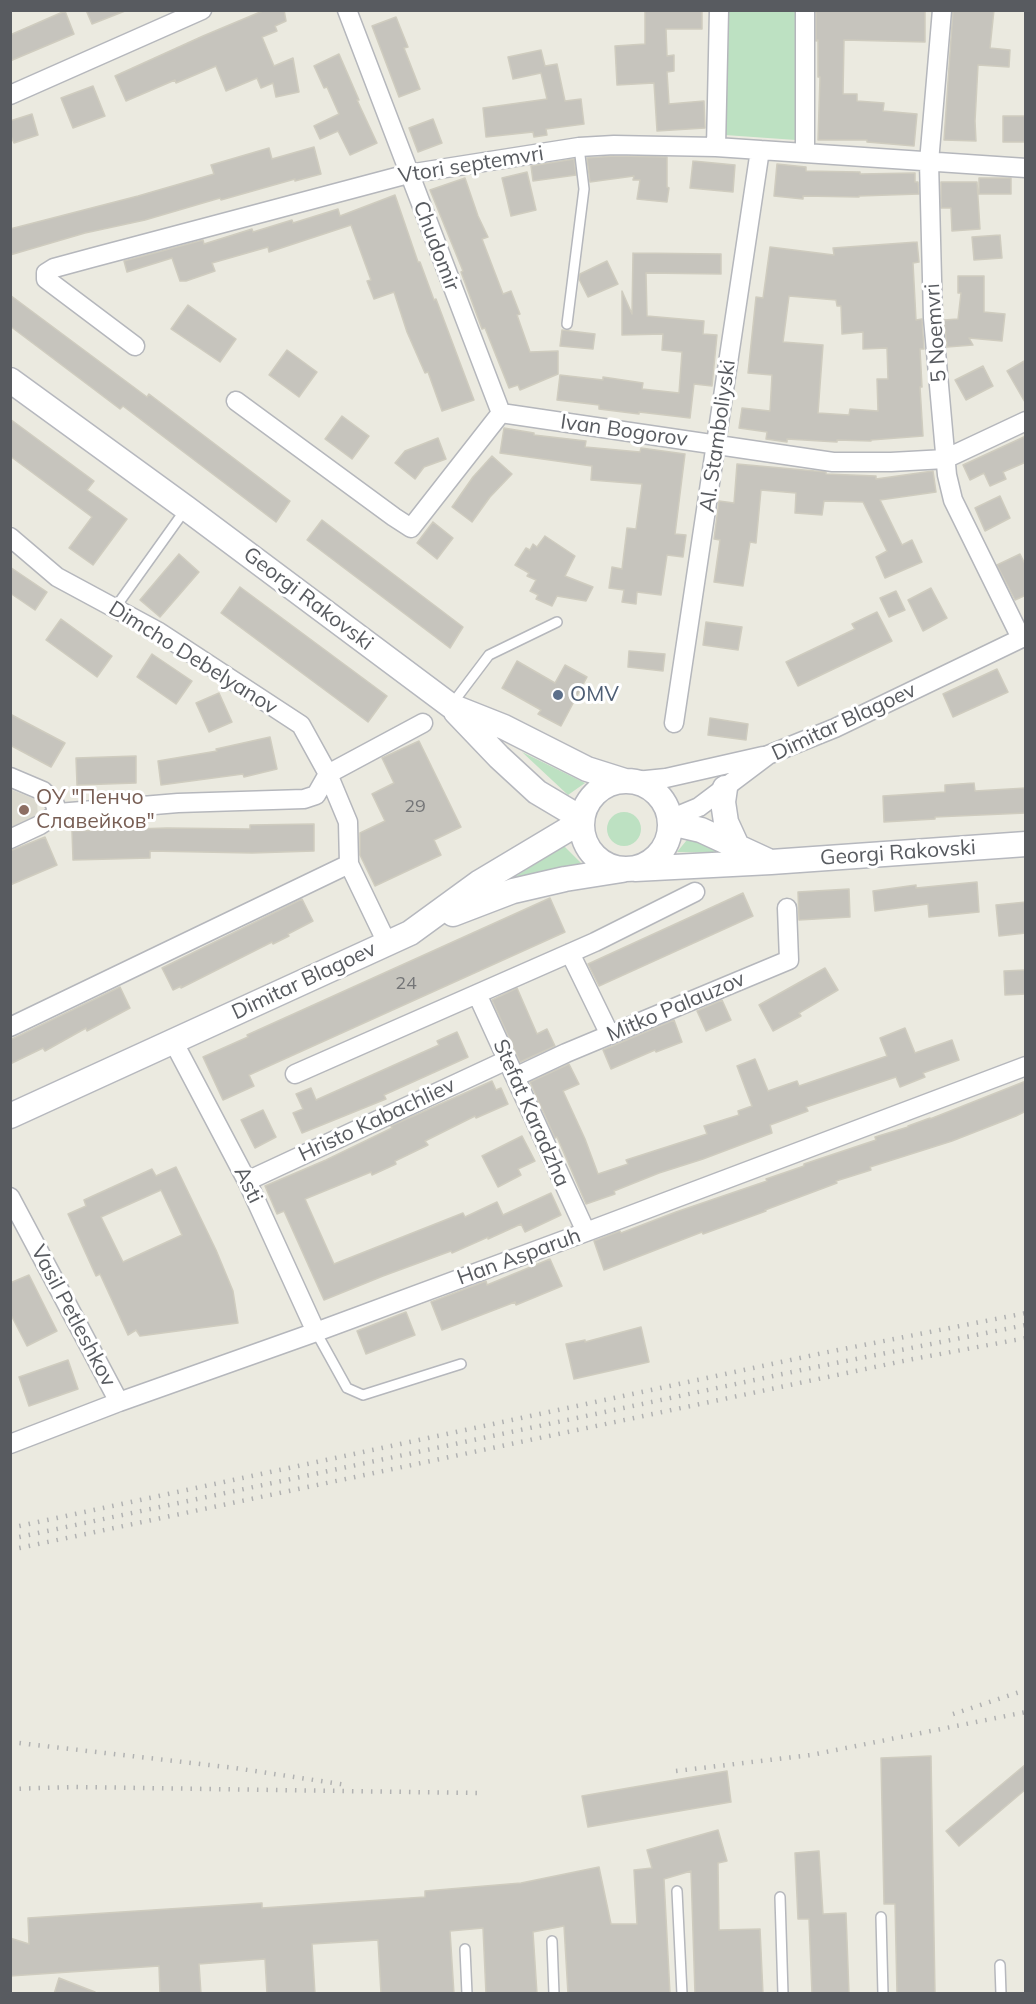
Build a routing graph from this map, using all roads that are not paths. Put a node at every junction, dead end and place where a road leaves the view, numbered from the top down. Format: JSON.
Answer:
{"nodes":[{"id":1,"x":202,"y":10,"type":"edge"},
{"id":2,"x":346,"y":10,"type":"edge"},
{"id":3,"x":719,"y":10,"type":"edge"},
{"id":4,"x":805,"y":10,"type":"edge"},
{"id":5,"x":942,"y":10,"type":"edge"},
{"id":6,"x":10,"y":95,"type":"edge"},
{"id":7,"x":579,"y":147,"type":"junction"},
{"id":8,"x":716,"y":147,"type":"junction"},
{"id":9,"x":760,"y":150,"type":"junction"},
{"id":10,"x":805,"y":152,"type":"junction"},
{"id":11,"x":929,"y":162,"type":"junction"},
{"id":12,"x":1026,"y":168,"type":"edge"},
{"id":13,"x":408,"y":174,"type":"junction"},
{"id":14,"x":567,"y":324,"type":"dead end"},
{"id":15,"x":135,"y":346,"type":"dead end"},
{"id":16,"x":10,"y":381,"type":"edge"},
{"id":17,"x":236,"y":401,"type":"dead end"},
{"id":18,"x":501,"y":413,"type":"junction"},
{"id":19,"x":1026,"y":421,"type":"edge"},
{"id":20,"x":717,"y":445,"type":"junction"},
{"id":21,"x":945,"y":459,"type":"junction"},
{"id":22,"x":186,"y":508,"type":"junction"},
{"id":23,"x":10,"y":537,"type":"edge"},
{"id":24,"x":115,"y":608,"type":"junction"},
{"id":25,"x":557,"y":622,"type":"dead end"},
{"id":26,"x":1023,"y":637,"type":"edge"},
{"id":27,"x":451,"y":706,"type":"junction"},
{"id":28,"x":423,"y":723,"type":"dead end"},
{"id":29,"x":674,"y":723,"type":"dead end"},
{"id":30,"x":768,"y":755,"type":"junction"},
{"id":31,"x":328,"y":774,"type":"junction"},
{"id":32,"x":10,"y":777,"type":"edge"},
{"id":33,"x":630,"y":781,"type":"junction"},
{"id":34,"x":725,"y":788,"type":"junction"},
{"id":35,"x":537,"y":792,"type":"junction"},
{"id":36,"x":58,"y":813,"type":"junction"},
{"id":37,"x":582,"y":819,"type":"junction"},
{"id":38,"x":671,"y":821,"type":"junction"},
{"id":39,"x":10,"y":839,"type":"edge"},
{"id":40,"x":1026,"y":844,"type":"edge"},
{"id":41,"x":737,"y":846,"type":"junction"},
{"id":42,"x":526,"y":853,"type":"junction"},
{"id":43,"x":771,"y":862,"type":"junction"},
{"id":44,"x":349,"y":864,"type":"junction"},
{"id":45,"x":630,"y":869,"type":"junction"},
{"id":46,"x":695,"y":892,"type":"dead end"},
{"id":47,"x":788,"y":908,"type":"dead end"},
{"id":48,"x":410,"y":933,"type":"junction"},
{"id":49,"x":387,"y":943,"type":"junction"},
{"id":50,"x":570,"y":953,"type":"junction"},
{"id":51,"x":477,"y":994,"type":"junction"},
{"id":52,"x":10,"y":1027,"type":"edge"},
{"id":53,"x":610,"y":1035,"type":"junction"},
{"id":54,"x":172,"y":1041,"type":"junction"},
{"id":55,"x":507,"y":1060,"type":"junction"},
{"id":56,"x":1026,"y":1066,"type":"edge"},
{"id":57,"x":295,"y":1074,"type":"dead end"},
{"id":58,"x":515,"y":1077,"type":"junction"},
{"id":59,"x":10,"y":1116,"type":"edge"},
{"id":60,"x":247,"y":1181,"type":"junction"},
{"id":61,"x":10,"y":1197,"type":"edge"},
{"id":62,"x":586,"y":1232,"type":"junction"},
{"id":63,"x":316,"y":1332,"type":"junction"},
{"id":64,"x":461,"y":1364,"type":"dead end"},
{"id":65,"x":119,"y":1402,"type":"junction"},
{"id":66,"x":10,"y":1444,"type":"edge"},
{"id":67,"x":677,"y":1890,"type":"dead end"},
{"id":68,"x":780,"y":1897,"type":"dead end"},
{"id":69,"x":881,"y":1917,"type":"dead end"},
{"id":70,"x":552,"y":1941,"type":"dead end"},
{"id":71,"x":465,"y":1949,"type":"dead end"},
{"id":72,"x":1000,"y":1965,"type":"dead end"},
{"id":73,"x":468,"y":1994,"type":"edge"},
{"id":74,"x":554,"y":1994,"type":"edge"},
{"id":75,"x":682,"y":1994,"type":"edge"},
{"id":76,"x":783,"y":1994,"type":"edge"},
{"id":77,"x":883,"y":1994,"type":"edge"},
{"id":78,"x":1001,"y":1994,"type":"edge"}],
"edges":[{"from":1,"to":6,"type":"street"},
{"from":2,"to":13,"type":"street","name":"Chudomir"},
{"from":3,"to":8,"type":"street"},
{"from":4,"to":10,"type":"street"},
{"from":5,"to":11,"type":"street","name":"5 Noemvri"},
{"from":7,"to":8,"type":"street","name":"Vtori septemvri"},
{"from":7,"to":13,"type":"street","name":"Vtori septemvri"},
{"from":7,"to":14,"type":"lane"},
{"from":8,"to":9,"type":"street","name":"Vtori septemvri"},
{"from":9,"to":10,"type":"street","name":"Vtori septemvri"},
{"from":9,"to":20,"type":"street","name":"Al. Stamboliyski"},
{"from":10,"to":11,"type":"street","name":"Vtori septemvri"},
{"from":11,"to":12,"type":"street","name":"Vtori septemvri"},
{"from":11,"to":21,"type":"street","name":"5 Noemvri"},
{"from":13,"to":15,"type":"street","name":"Vtori septemvri"},
{"from":13,"to":18,"type":"street","name":"Chudomir"},
{"from":16,"to":22,"type":"street","name":"Georgi Rakovski"},
{"from":17,"to":18,"type":"street"},
{"from":18,"to":20,"type":"street","name":"Ivan Bogorov"},
{"from":19,"to":21,"type":"street","name":"Ivan Bogorov"},
{"from":20,"to":21,"type":"street","name":"Ivan Bogorov"},
{"from":20,"to":29,"type":"street","name":"Al. Stamboliyski"},
{"from":21,"to":26,"type":"street","name":"5 Noemvri"},
{"from":22,"to":24,"type":"lane"},
{"from":22,"to":27,"type":"street","name":"Georgi Rakovski"},
{"from":23,"to":24,"type":"street","name":"Dimcho Debelyanov"},
{"from":24,"to":31,"type":"street","name":"Dimcho Debelyanov"},
{"from":25,"to":27,"type":"lane"},
{"from":26,"to":30,"type":"street","name":"Dimitar Blagoev"},
{"from":27,"to":33,"type":"street","name":"Georgi Rakovski"},
{"from":27,"to":35,"type":"street"},
{"from":28,"to":31,"type":"street"},
{"from":30,"to":33,"type":"street"},
{"from":30,"to":34,"type":"street","name":"Dimitar Blagoev"},
{"from":31,"to":36,"type":"street"},
{"from":31,"to":44,"type":"street","name":"Dimcho Debelyanov"},
{"from":32,"to":36,"type":"street"},
{"from":33,"to":37,"type":"street"},
{"from":33,"to":38,"type":"street"},
{"from":34,"to":38,"type":"street","name":"Dimitar Blagoev"},
{"from":34,"to":41,"type":"street"},
{"from":35,"to":37,"type":"street"},
{"from":35,"to":42,"type":"street"},
{"from":36,"to":39,"type":"street"},
{"from":37,"to":42,"type":"street","name":"Dimitar Blagoev"},
{"from":37,"to":45,"type":"street"},
{"from":38,"to":41,"type":"street","name":"Georgi Rakovski"},
{"from":38,"to":45,"type":"street"},
{"from":40,"to":43,"type":"street","name":"Georgi Rakovski"},
{"from":41,"to":43,"type":"street","name":"Georgi Rakovski"},
{"from":42,"to":48,"type":"street","name":"Dimitar Blagoev"},
{"from":43,"to":45,"type":"street","name":"Georgi Rakovski"},
{"from":44,"to":49,"type":"street"},
{"from":44,"to":52,"type":"street"},
{"from":45,"to":48,"type":"street","name":"Georgi Rakovski"},
{"from":46,"to":50,"type":"street"},
{"from":47,"to":53,"type":"street","name":"Mitko Palauzov"},
{"from":48,"to":49,"type":"street","name":"Dimitar Blagoev"},
{"from":49,"to":54,"type":"street","name":"Dimitar Blagoev"},
{"from":50,"to":51,"type":"street"},
{"from":50,"to":53,"type":"street"},
{"from":51,"to":55,"type":"street","name":"Stefat Karadzha"},
{"from":51,"to":57,"type":"street"},
{"from":53,"to":58,"type":"street","name":"Mitko Palauzov"},
{"from":54,"to":59,"type":"street","name":"Dimitar Blagoev"},
{"from":54,"to":60,"type":"street","name":"Asti"},
{"from":55,"to":58,"type":"street","name":"Stefat Karadzha"},
{"from":55,"to":60,"type":"street","name":"Hristo Kabachliev"},
{"from":56,"to":62,"type":"street","name":"Han Asparuh"},
{"from":58,"to":62,"type":"street","name":"Stefat Karadzha"},
{"from":60,"to":63,"type":"street","name":"Asti"},
{"from":61,"to":65,"type":"street","name":"Vasil Petleshkov"},
{"from":62,"to":63,"type":"street","name":"Han Asparuh"},
{"from":63,"to":64,"type":"lane"},
{"from":63,"to":65,"type":"street","name":"Han Asparuh"},
{"from":65,"to":66,"type":"street","name":"Han Asparuh"},
{"from":67,"to":75,"type":"lane"},
{"from":68,"to":76,"type":"lane"},
{"from":69,"to":77,"type":"lane"},
{"from":70,"to":74,"type":"lane"},
{"from":71,"to":73,"type":"lane"},
{"from":72,"to":78,"type":"lane"}]}
